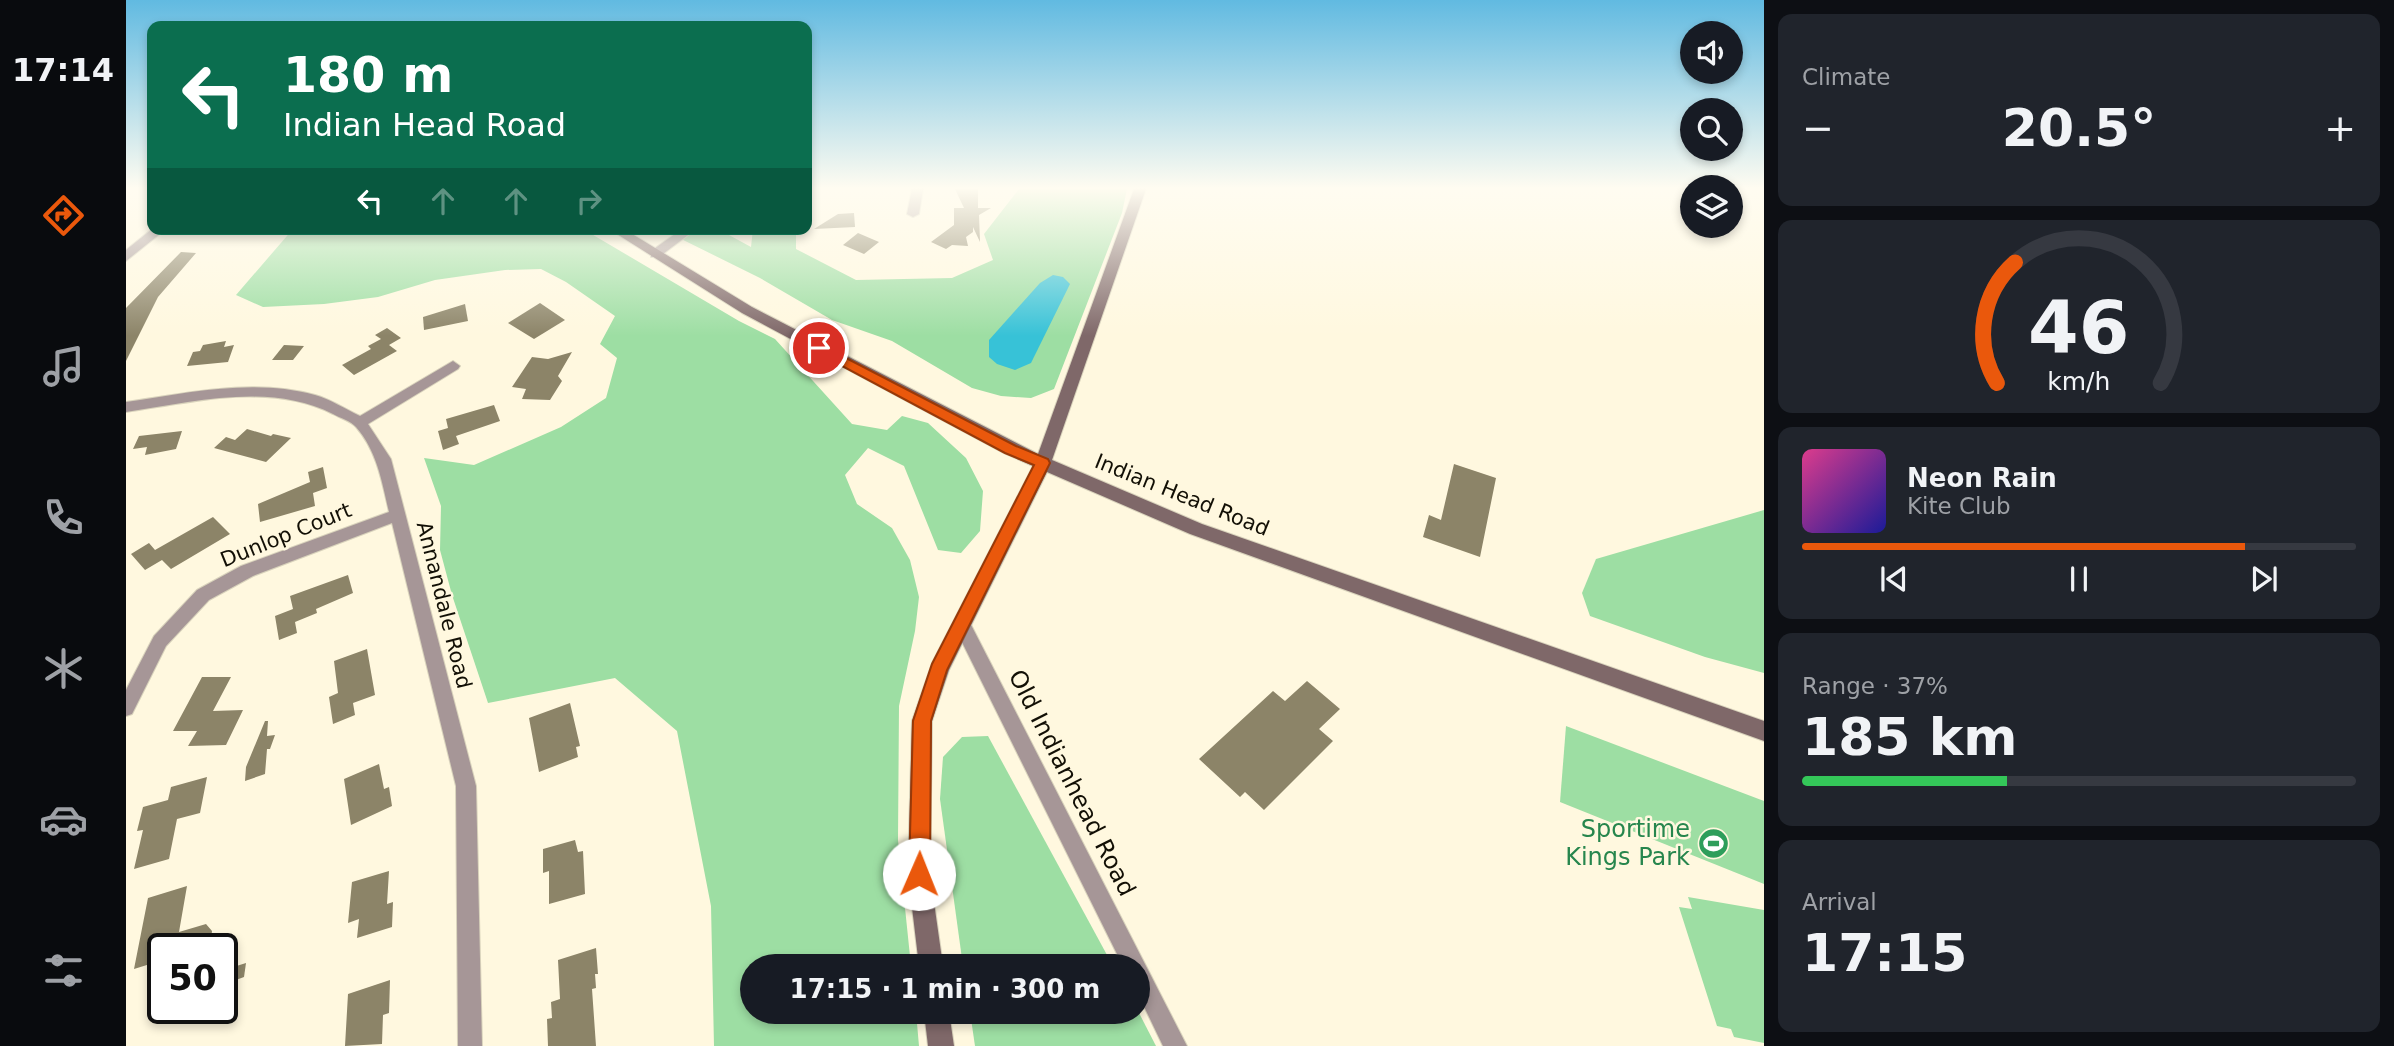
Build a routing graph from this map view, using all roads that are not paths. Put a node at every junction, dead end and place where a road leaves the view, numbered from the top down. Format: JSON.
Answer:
{"nodes":[{"id":1,"x":149,"y":238,"type":"edge"},
{"id":2,"x":629,"y":238,"type":"edge"},
{"id":3,"x":678,"y":238,"type":"edge"},
{"id":4,"x":1123,"y":238,"type":"edge"},
{"id":5,"x":655,"y":254,"type":"junction"},
{"id":6,"x":126,"y":257,"type":"edge"},
{"id":7,"x":453,"y":366,"type":"dead end"},
{"id":8,"x":126,"y":407,"type":"edge"},
{"id":9,"x":360,"y":422,"type":"junction"},
{"id":10,"x":1042,"y":463,"type":"junction"},
{"id":11,"x":398,"y":515,"type":"junction"},
{"id":12,"x":962,"y":624,"type":"junction"},
{"id":13,"x":126,"y":708,"type":"edge"},
{"id":14,"x":1764,"y":731,"type":"edge"},
{"id":15,"x":929,"y":954,"type":"edge"},
{"id":16,"x":1129,"y":954,"type":"edge"},
{"id":17,"x":1150,"y":996,"type":"edge"},
{"id":18,"x":938,"y":1024,"type":"edge"},
{"id":19,"x":470,"y":1046,"type":"edge"},
{"id":20,"x":941,"y":1046,"type":"edge"},
{"id":21,"x":1175,"y":1046,"type":"edge"}],
"edges":[{"from":1,"to":6,"type":"street"},
{"from":2,"to":5,"type":"main road","name":"Indian Head Road"},
{"from":3,"to":5,"type":"street"},
{"from":4,"to":10,"type":"main road"},
{"from":5,"to":10,"type":"main road","name":"Indian Head Road"},
{"from":7,"to":9,"type":"street"},
{"from":8,"to":9,"type":"street"},
{"from":9,"to":11,"type":"street","name":"Annandale Road"},
{"from":10,"to":12,"type":"main road"},
{"from":10,"to":14,"type":"main road","name":"Indian Head Road"},
{"from":11,"to":13,"type":"street","name":"Dunlop Court"},
{"from":11,"to":19,"type":"street","name":"Annandale Road"},
{"from":12,"to":15,"type":"main road"},
{"from":12,"to":16,"type":"street","name":"Old Indianhead Road"},
{"from":17,"to":21,"type":"street","name":"Old Indianhead Road"},
{"from":18,"to":20,"type":"main road"}]}
